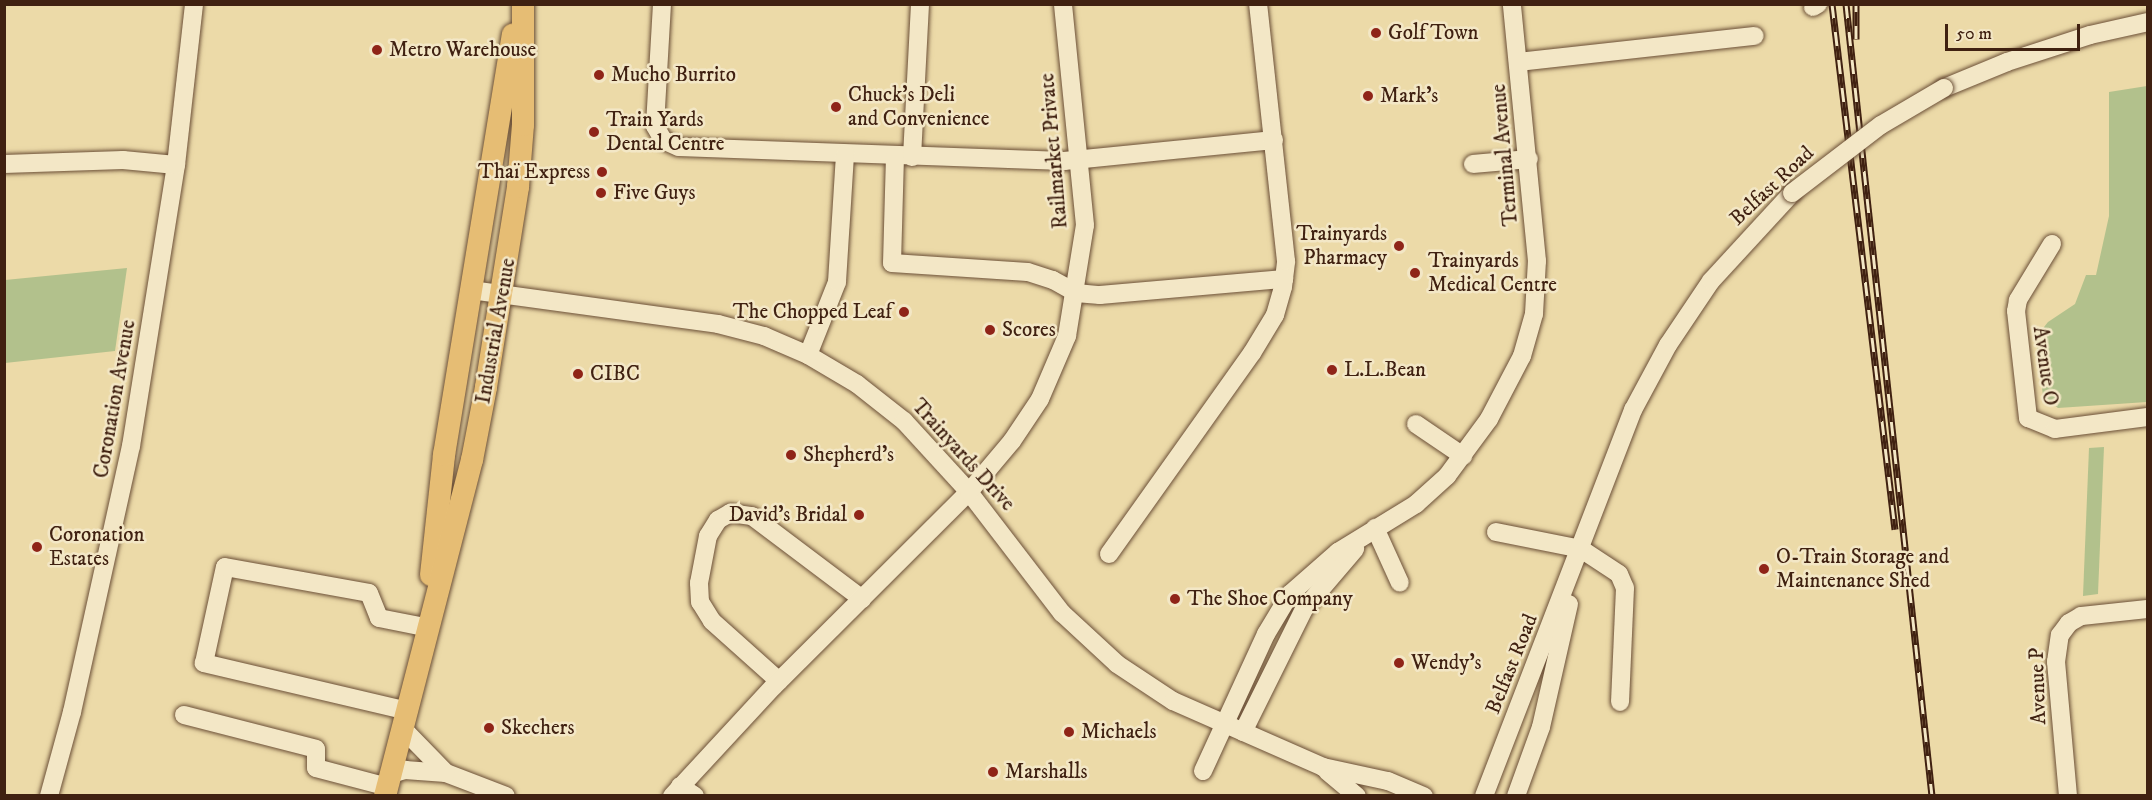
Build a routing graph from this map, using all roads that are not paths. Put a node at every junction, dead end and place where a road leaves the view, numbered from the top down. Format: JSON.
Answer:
{"nodes":[{"id":1,"x":194,"y":4,"type":"edge"},
{"id":2,"x":518,"y":4,"type":"edge"},
{"id":3,"x":523,"y":4,"type":"edge"},
{"id":4,"x":662,"y":4,"type":"edge"},
{"id":5,"x":920,"y":4,"type":"edge"},
{"id":6,"x":1062,"y":4,"type":"edge"},
{"id":7,"x":1258,"y":4,"type":"edge"},
{"id":8,"x":1512,"y":4,"type":"edge"},
{"id":9,"x":2148,"y":22,"type":"edge"},
{"id":10,"x":1755,"y":36,"type":"dead end"},
{"id":11,"x":1518,"y":62,"type":"junction"},
{"id":12,"x":1274,"y":140,"type":"junction"},
{"id":13,"x":845,"y":154,"type":"junction"},
{"id":14,"x":904,"y":156,"type":"junction"},
{"id":15,"x":1528,"y":159,"type":"junction"},
{"id":16,"x":1081,"y":160,"type":"junction"},
{"id":17,"x":4,"y":164,"type":"edge"},
{"id":18,"x":1473,"y":164,"type":"dead end"},
{"id":19,"x":176,"y":165,"type":"junction"},
{"id":20,"x":2052,"y":244,"type":"dead end"},
{"id":21,"x":1284,"y":279,"type":"junction"},
{"id":22,"x":471,"y":290,"type":"junction"},
{"id":23,"x":1076,"y":293,"type":"junction"},
{"id":24,"x":502,"y":295,"type":"junction"},
{"id":25,"x":808,"y":355,"type":"junction"},
{"id":26,"x":2148,"y":417,"type":"edge"},
{"id":27,"x":1416,"y":424,"type":"dead end"},
{"id":28,"x":1463,"y":456,"type":"junction"},
{"id":29,"x":969,"y":492,"type":"junction"},
{"id":30,"x":1375,"y":528,"type":"junction"},
{"id":31,"x":1496,"y":532,"type":"dead end"},
{"id":32,"x":1581,"y":549,"type":"junction"},
{"id":33,"x":1109,"y":554,"type":"dead end"},
{"id":34,"x":1400,"y":583,"type":"dead end"},
{"id":35,"x":862,"y":599,"type":"junction"},
{"id":36,"x":2148,"y":609,"type":"edge"},
{"id":37,"x":425,"y":627,"type":"junction"},
{"id":38,"x":423,"y":651,"type":"junction"},
{"id":39,"x":779,"y":681,"type":"junction"},
{"id":40,"x":1620,"y":702,"type":"dead end"},
{"id":41,"x":184,"y":715,"type":"dead end"},
{"id":42,"x":405,"y":720,"type":"junction"},
{"id":43,"x":1224,"y":724,"type":"junction"},
{"id":44,"x":1244,"y":732,"type":"junction"},
{"id":45,"x":1323,"y":768,"type":"junction"},
{"id":46,"x":1203,"y":771,"type":"dead end"},
{"id":47,"x":446,"y":773,"type":"junction"},
{"id":48,"x":388,"y":786,"type":"edge"},
{"id":49,"x":682,"y":792,"type":"edge"},
{"id":50,"x":49,"y":795,"type":"edge"},
{"id":51,"x":506,"y":795,"type":"edge"},
{"id":52,"x":1357,"y":795,"type":"edge"},
{"id":53,"x":1424,"y":795,"type":"edge"},
{"id":54,"x":1484,"y":795,"type":"edge"},
{"id":55,"x":1516,"y":795,"type":"edge"},
{"id":56,"x":2068,"y":795,"type":"edge"}],
"edges":[{"from":1,"to":19,"type":"street","name":"Coronation Avenue"},
{"from":2,"to":22,"type":"main road","name":"Industrial Avenue"},
{"from":3,"to":24,"type":"main road","name":"Industrial Avenue"},
{"from":4,"to":13,"type":"street"},
{"from":5,"to":14,"type":"street"},
{"from":6,"to":16,"type":"street","name":"Railmarket Private"},
{"from":7,"to":12,"type":"street"},
{"from":8,"to":11,"type":"street","name":"Terminal Avenue"},
{"from":9,"to":32,"type":"street","name":"Belfast Road","bridge":true},
{"from":10,"to":11,"type":"street"},
{"from":11,"to":15,"type":"street","name":"Terminal Avenue"},
{"from":12,"to":16,"type":"street"},
{"from":12,"to":21,"type":"street"},
{"from":13,"to":14,"type":"street"},
{"from":13,"to":25,"type":"street"},
{"from":14,"to":16,"type":"street"},
{"from":14,"to":23,"type":"street"},
{"from":15,"to":18,"type":"street"},
{"from":15,"to":28,"type":"street","name":"Terminal Avenue"},
{"from":16,"to":23,"type":"street","name":"Railmarket Private"},
{"from":17,"to":19,"type":"street"},
{"from":19,"to":50,"type":"street","name":"Coronation Avenue"},
{"from":20,"to":26,"type":"street","name":"Avenue O"},
{"from":21,"to":23,"type":"street"},
{"from":21,"to":33,"type":"street"},
{"from":22,"to":24,"type":"street","name":"Trainyards Drive"},
{"from":22,"to":37,"type":"main road","name":"Industrial Avenue"},
{"from":23,"to":29,"type":"street","name":"Railmarket Private"},
{"from":24,"to":25,"type":"street","name":"Trainyards Drive"},
{"from":24,"to":38,"type":"main road","name":"Industrial Avenue"},
{"from":25,"to":29,"type":"street","name":"Trainyards Drive"},
{"from":27,"to":28,"type":"street"},
{"from":28,"to":30,"type":"street","name":"Terminal Avenue"},
{"from":29,"to":35,"type":"street","name":"Railmarket Private"},
{"from":29,"to":43,"type":"street","name":"Trainyards Drive"},
{"from":30,"to":34,"type":"street"},
{"from":30,"to":43,"type":"street","name":"Terminal Avenue"},
{"from":30,"to":44,"type":"street","name":"Terminal Avenue"},
{"from":31,"to":32,"type":"street"},
{"from":32,"to":40,"type":"street"},
{"from":32,"to":54,"type":"street","name":"Belfast Road"},
{"from":32,"to":55,"type":"street","name":"Belfast Road"},
{"from":35,"to":39,"type":"street","name":"Railmarket Private"},
{"from":35,"to":39,"type":"street"},
{"from":36,"to":56,"type":"street","name":"Avenue P"},
{"from":37,"to":38,"type":"main road","name":"Industrial Avenue"},
{"from":37,"to":42,"type":"street"},
{"from":38,"to":42,"type":"main road","name":"Industrial Avenue"},
{"from":39,"to":49,"type":"street","name":"Railmarket Private"},
{"from":41,"to":48,"type":"street"},
{"from":42,"to":47,"type":"street"},
{"from":42,"to":48,"type":"main road","name":"Industrial Avenue"},
{"from":43,"to":44,"type":"street","name":"Trainyards Drive"},
{"from":43,"to":46,"type":"street","name":"Terminal Avenue"},
{"from":44,"to":45,"type":"street","name":"Trainyards Drive"},
{"from":45,"to":52,"type":"street","name":"Trainyards Drive"},
{"from":45,"to":53,"type":"street","name":"Trainyards Drive"},
{"from":47,"to":48,"type":"street"},
{"from":47,"to":51,"type":"street"}]}
